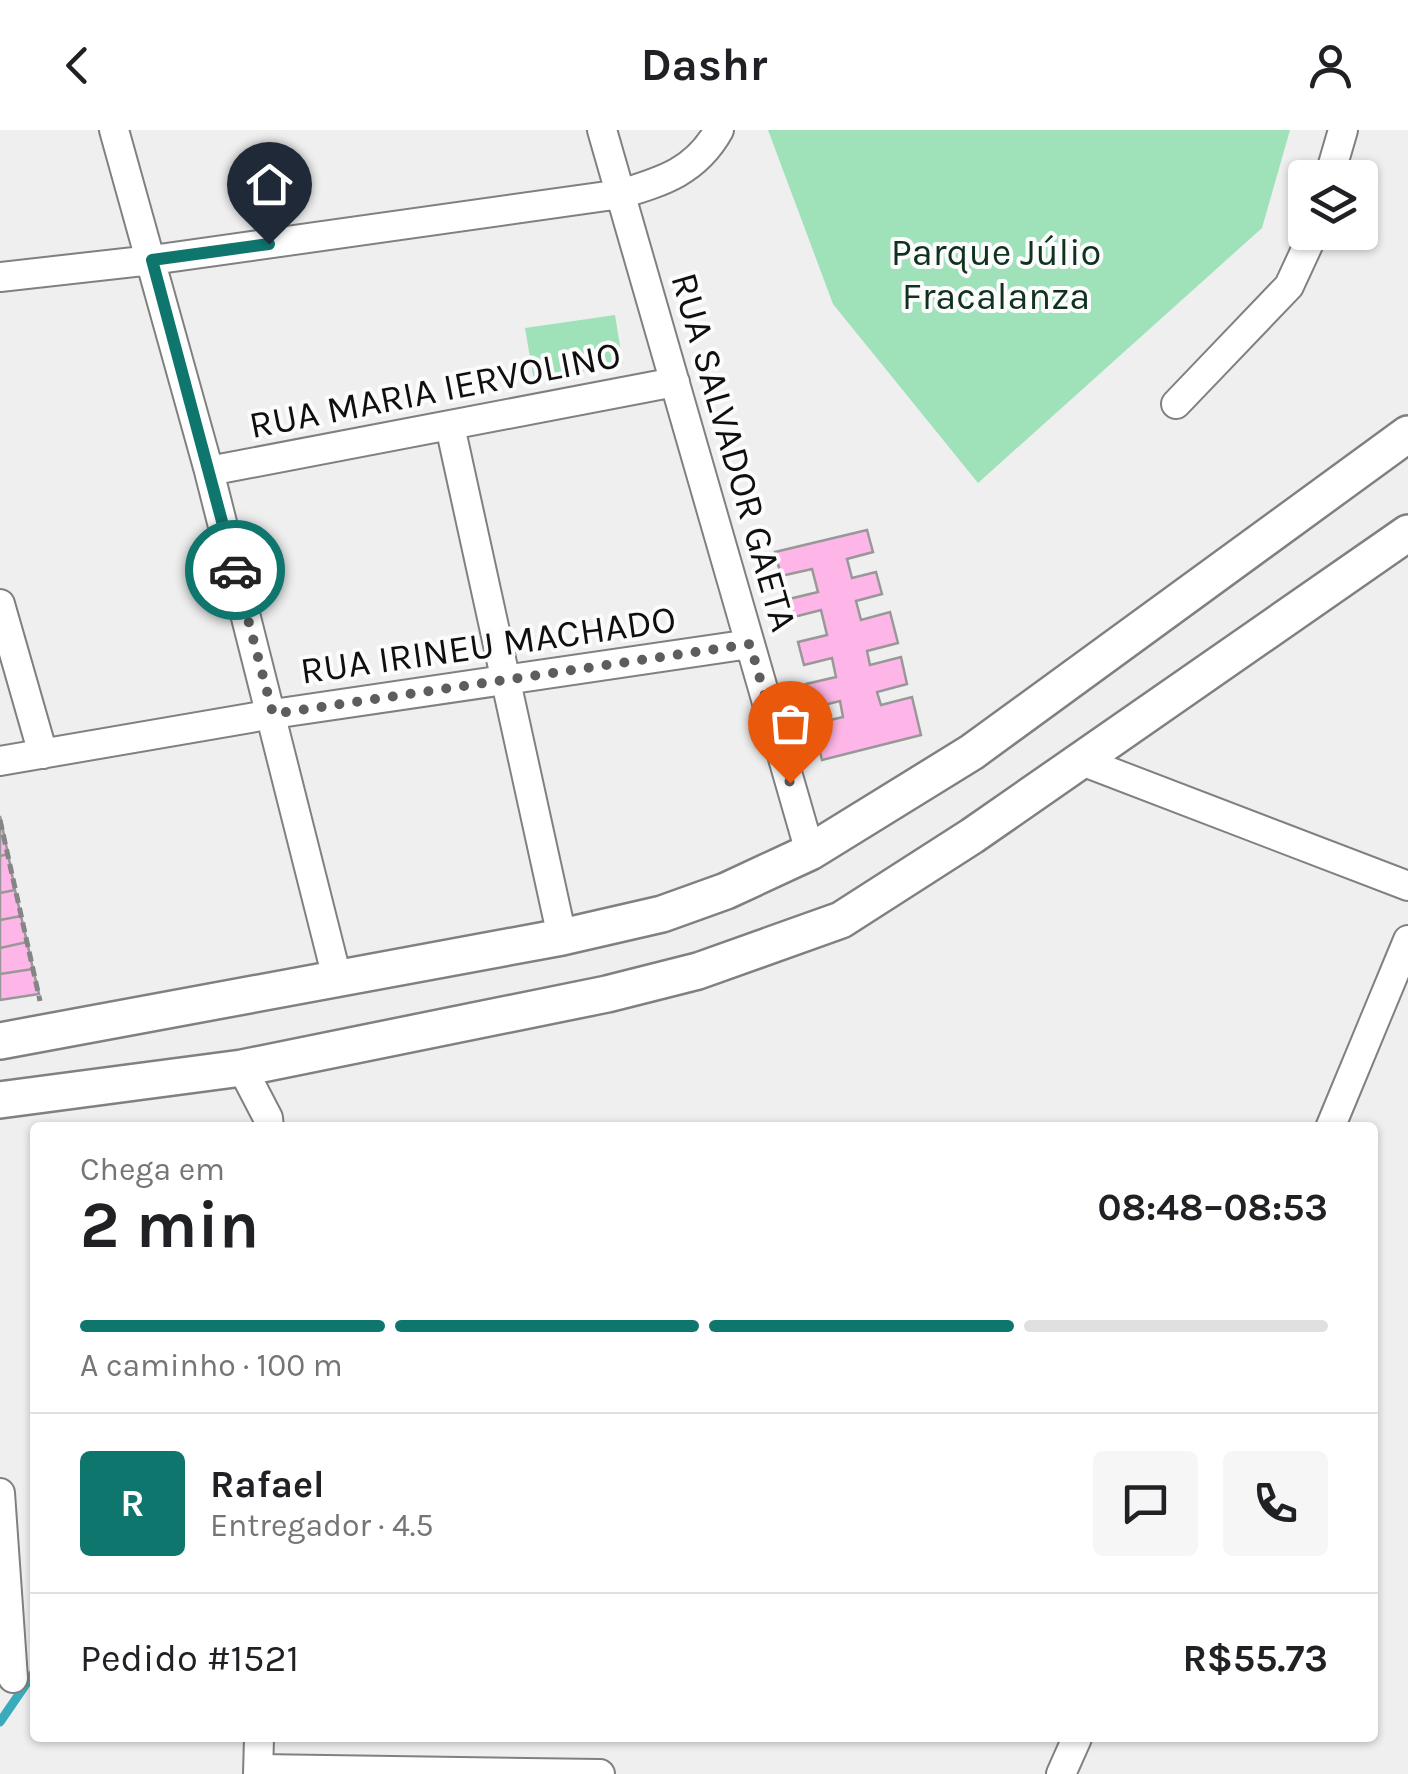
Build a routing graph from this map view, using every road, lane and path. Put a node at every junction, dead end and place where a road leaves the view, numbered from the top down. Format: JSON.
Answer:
{"nodes":[{"id":1,"x":114,"y":130,"type":"edge"},
{"id":2,"x":602,"y":130,"type":"edge"},
{"id":3,"x":719,"y":130,"type":"edge"},
{"id":4,"x":1343,"y":130,"type":"edge"},
{"id":5,"x":1334,"y":160,"type":"edge"},
{"id":6,"x":621,"y":194,"type":"junction"},
{"id":7,"x":1306,"y":250,"type":"edge"},
{"id":8,"x":152,"y":260,"type":"junction"},
{"id":9,"x":0,"y":277,"type":"edge"},
{"id":10,"x":675,"y":382,"type":"junction"},
{"id":11,"x":1176,"y":404,"type":"dead end"},
{"id":12,"x":450,"y":426,"type":"junction"},
{"id":13,"x":1408,"y":434,"type":"edge"},
{"id":14,"x":209,"y":471,"type":"junction"},
{"id":15,"x":1408,"y":533,"type":"edge"},
{"id":16,"x":0,"y":604,"type":"edge"},
{"id":17,"x":750,"y":644,"type":"junction"},
{"id":18,"x":506,"y":679,"type":"junction"},
{"id":19,"x":273,"y":714,"type":"junction"},
{"id":20,"x":43,"y":754,"type":"junction"},
{"id":21,"x":0,"y":760,"type":"edge"},
{"id":22,"x":1079,"y":760,"type":"junction"},
{"id":23,"x":0,"y":820,"type":"edge"},
{"id":24,"x":810,"y":852,"type":"junction"},
{"id":25,"x":1408,"y":868,"type":"edge"},
{"id":26,"x":1378,"y":873,"type":"junction"},
{"id":27,"x":1408,"y":886,"type":"edge"},
{"id":28,"x":562,"y":937,"type":"junction"},
{"id":29,"x":1408,"y":940,"type":"edge"},
{"id":30,"x":337,"y":978,"type":"junction"},
{"id":31,"x":47,"y":1034,"type":"junction"},
{"id":32,"x":0,"y":1041,"type":"edge"},
{"id":33,"x":242,"y":1068,"type":"junction"},
{"id":34,"x":0,"y":1100,"type":"edge"},
{"id":35,"x":268,"y":1122,"type":"edge"},
{"id":36,"x":1332,"y":1122,"type":"edge"},
{"id":37,"x":0,"y":1493,"type":"edge"},
{"id":38,"x":13,"y":1678,"type":"dead end"},
{"id":39,"x":259,"y":1742,"type":"edge"},
{"id":40,"x":1074,"y":1742,"type":"edge"},
{"id":41,"x":258,"y":1771,"type":"edge"},
{"id":42,"x":600,"y":1774,"type":"edge"},
{"id":43,"x":1062,"y":1774,"type":"edge"}],
"edges":[{"from":1,"to":8,"type":"street"},
{"from":2,"to":6,"type":"street","name":"RUA SALVADOR GAETA"},
{"from":3,"to":6,"type":"street"},
{"from":4,"to":5,"type":"street"},
{"from":6,"to":8,"type":"street"},
{"from":6,"to":10,"type":"street","name":"RUA SALVADOR GAETA"},
{"from":7,"to":11,"type":"street"},
{"from":8,"to":9,"type":"street"},
{"from":8,"to":14,"type":"street"},
{"from":10,"to":12,"type":"street","name":"RUA MARIA IERVOLINO"},
{"from":10,"to":17,"type":"street","name":"RUA SALVADOR GAETA"},
{"from":12,"to":14,"type":"street","name":"RUA MARIA IERVOLINO"},
{"from":12,"to":18,"type":"street"},
{"from":13,"to":24,"type":"main road"},
{"from":14,"to":19,"type":"street"},
{"from":15,"to":22,"type":"main road"},
{"from":16,"to":20,"type":"street"},
{"from":17,"to":18,"type":"street","name":"RUA IRINEU MACHADO"},
{"from":17,"to":24,"type":"street","name":"RUA SALVADOR GAETA"},
{"from":18,"to":19,"type":"street","name":"RUA IRINEU MACHADO"},
{"from":18,"to":28,"type":"street"},
{"from":19,"to":20,"type":"street","name":"RUA IRINEU MACHADO"},
{"from":19,"to":30,"type":"street"},
{"from":20,"to":21,"type":"street","name":"RUA IRINEU MACHADO"},
{"from":22,"to":26,"type":"street"},
{"from":22,"to":33,"type":"main road"},
{"from":23,"to":31,"type":"path"},
{"from":24,"to":28,"type":"main road"},
{"from":25,"to":26,"type":"street"},
{"from":26,"to":27,"type":"street"},
{"from":28,"to":30,"type":"main road"},
{"from":29,"to":36,"type":"street"},
{"from":30,"to":31,"type":"main road"},
{"from":31,"to":32,"type":"main road"},
{"from":33,"to":34,"type":"main road"},
{"from":33,"to":35,"type":"street"},
{"from":37,"to":38,"type":"street"},
{"from":39,"to":41,"type":"street"},
{"from":40,"to":43,"type":"street"},
{"from":41,"to":42,"type":"street"}]}
